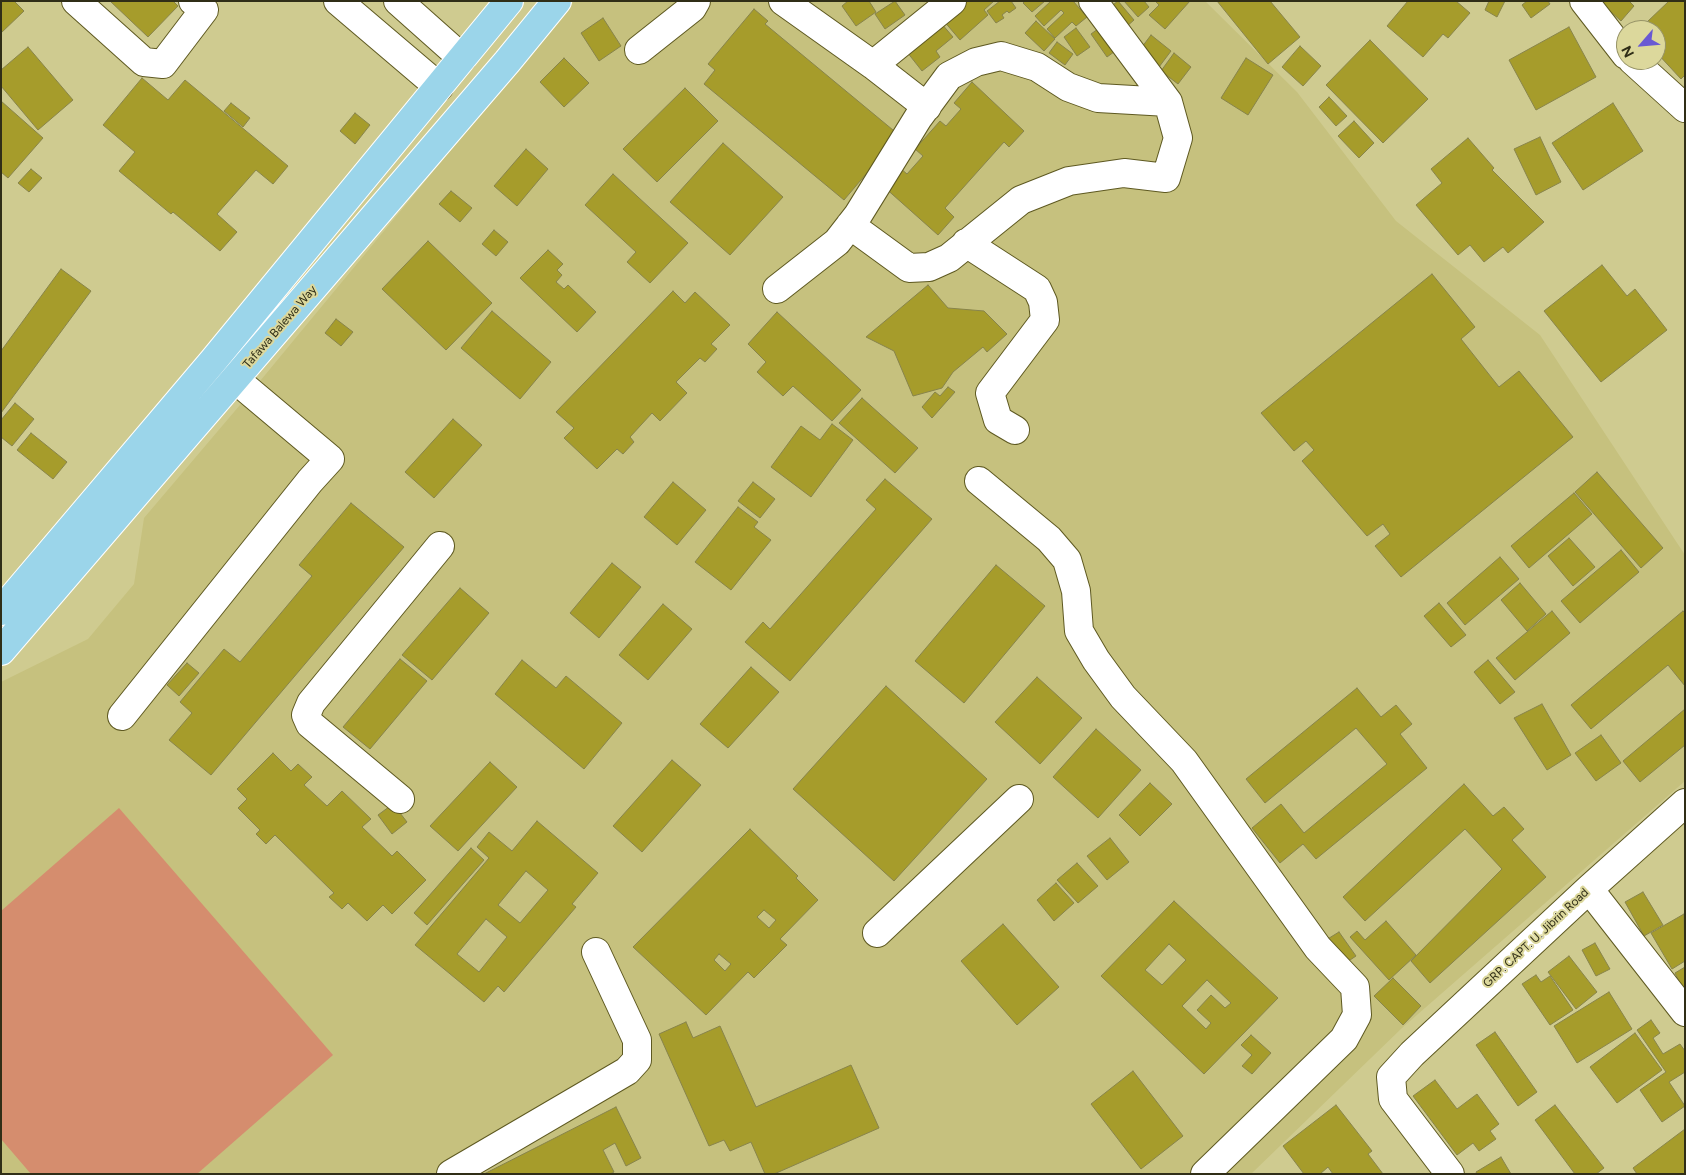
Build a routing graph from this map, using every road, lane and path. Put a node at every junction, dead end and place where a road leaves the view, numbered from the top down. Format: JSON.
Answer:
{"nodes":[{"id":1,"x":76,"y":1,"type":"edge"},
{"id":2,"x":193,"y":1,"type":"edge"},
{"id":3,"x":338,"y":1,"type":"edge"},
{"id":4,"x":398,"y":1,"type":"edge"},
{"id":5,"x":509,"y":1,"type":"edge"},
{"id":6,"x":557,"y":1,"type":"edge"},
{"id":7,"x":696,"y":1,"type":"edge"},
{"id":8,"x":784,"y":1,"type":"edge"},
{"id":9,"x":952,"y":1,"type":"edge"},
{"id":10,"x":1093,"y":1,"type":"edge"},
{"id":11,"x":1584,"y":1,"type":"edge"},
{"id":12,"x":1616,"y":42,"type":"edge"},
{"id":13,"x":639,"y":50,"type":"dead end"},
{"id":14,"x":462,"y":58,"type":"junction"},
{"id":15,"x":873,"y":65,"type":"junction"},
{"id":16,"x":1643,"y":70,"type":"edge"},
{"id":17,"x":438,"y":87,"type":"junction"},
{"id":18,"x":1168,"y":102,"type":"junction"},
{"id":19,"x":926,"y":107,"type":"junction"},
{"id":20,"x":1685,"y":108,"type":"edge"},
{"id":21,"x":850,"y":225,"type":"junction"},
{"id":22,"x":966,"y":242,"type":"junction"},
{"id":23,"x":777,"y":289,"type":"dead end"},
{"id":24,"x":213,"y":361,"type":"junction"},
{"id":25,"x":234,"y":381,"type":"junction"},
{"id":26,"x":1015,"y":430,"type":"dead end"},
{"id":27,"x":978,"y":481,"type":"dead end"},
{"id":28,"x":440,"y":546,"type":"dead end"},
{"id":29,"x":1,"y":611,"type":"edge"},
{"id":30,"x":1,"y":651,"type":"edge"},
{"id":31,"x":122,"y":716,"type":"dead end"},
{"id":32,"x":400,"y":799,"type":"dead end"},
{"id":33,"x":1019,"y":799,"type":"dead end"},
{"id":34,"x":1685,"y":803,"type":"edge"},
{"id":35,"x":1588,"y":889,"type":"junction"},
{"id":36,"x":877,"y":933,"type":"dead end"},
{"id":37,"x":596,"y":952,"type":"dead end"},
{"id":38,"x":1685,"y":1012,"type":"edge"},
{"id":39,"x":451,"y":1174,"type":"edge"},
{"id":40,"x":1205,"y":1174,"type":"edge"},
{"id":41,"x":1450,"y":1174,"type":"edge"}],
"edges":[{"from":1,"to":2,"type":"street"},
{"from":3,"to":17,"type":"street"},
{"from":4,"to":14,"type":"street"},
{"from":5,"to":14,"type":"main road"},
{"from":6,"to":25,"type":"main road","name":"Tafawa Balewa Way"},
{"from":7,"to":13,"type":"street"},
{"from":8,"to":15,"type":"street"},
{"from":9,"to":15,"type":"street"},
{"from":10,"to":18,"type":"street"},
{"from":11,"to":12,"type":"street"},
{"from":14,"to":17,"type":"main road"},
{"from":15,"to":19,"type":"street"},
{"from":16,"to":20,"type":"street"},
{"from":17,"to":24,"type":"main road"},
{"from":18,"to":19,"type":"street"},
{"from":18,"to":22,"type":"street"},
{"from":19,"to":21,"type":"street"},
{"from":21,"to":22,"type":"street"},
{"from":21,"to":23,"type":"street"},
{"from":22,"to":26,"type":"street"},
{"from":24,"to":25,"type":"street"},
{"from":24,"to":29,"type":"main road"},
{"from":25,"to":30,"type":"main road","name":"Tafawa Balewa Way"},
{"from":25,"to":31,"type":"street"},
{"from":27,"to":40,"type":"street"},
{"from":28,"to":32,"type":"street"},
{"from":33,"to":36,"type":"street"},
{"from":34,"to":35,"type":"street","name":"GRP. CAPT. U. Jibrin Road"},
{"from":35,"to":38,"type":"street"},
{"from":35,"to":41,"type":"street","name":"GRP. CAPT. U. Jibrin Road"},
{"from":37,"to":39,"type":"street"}]}
